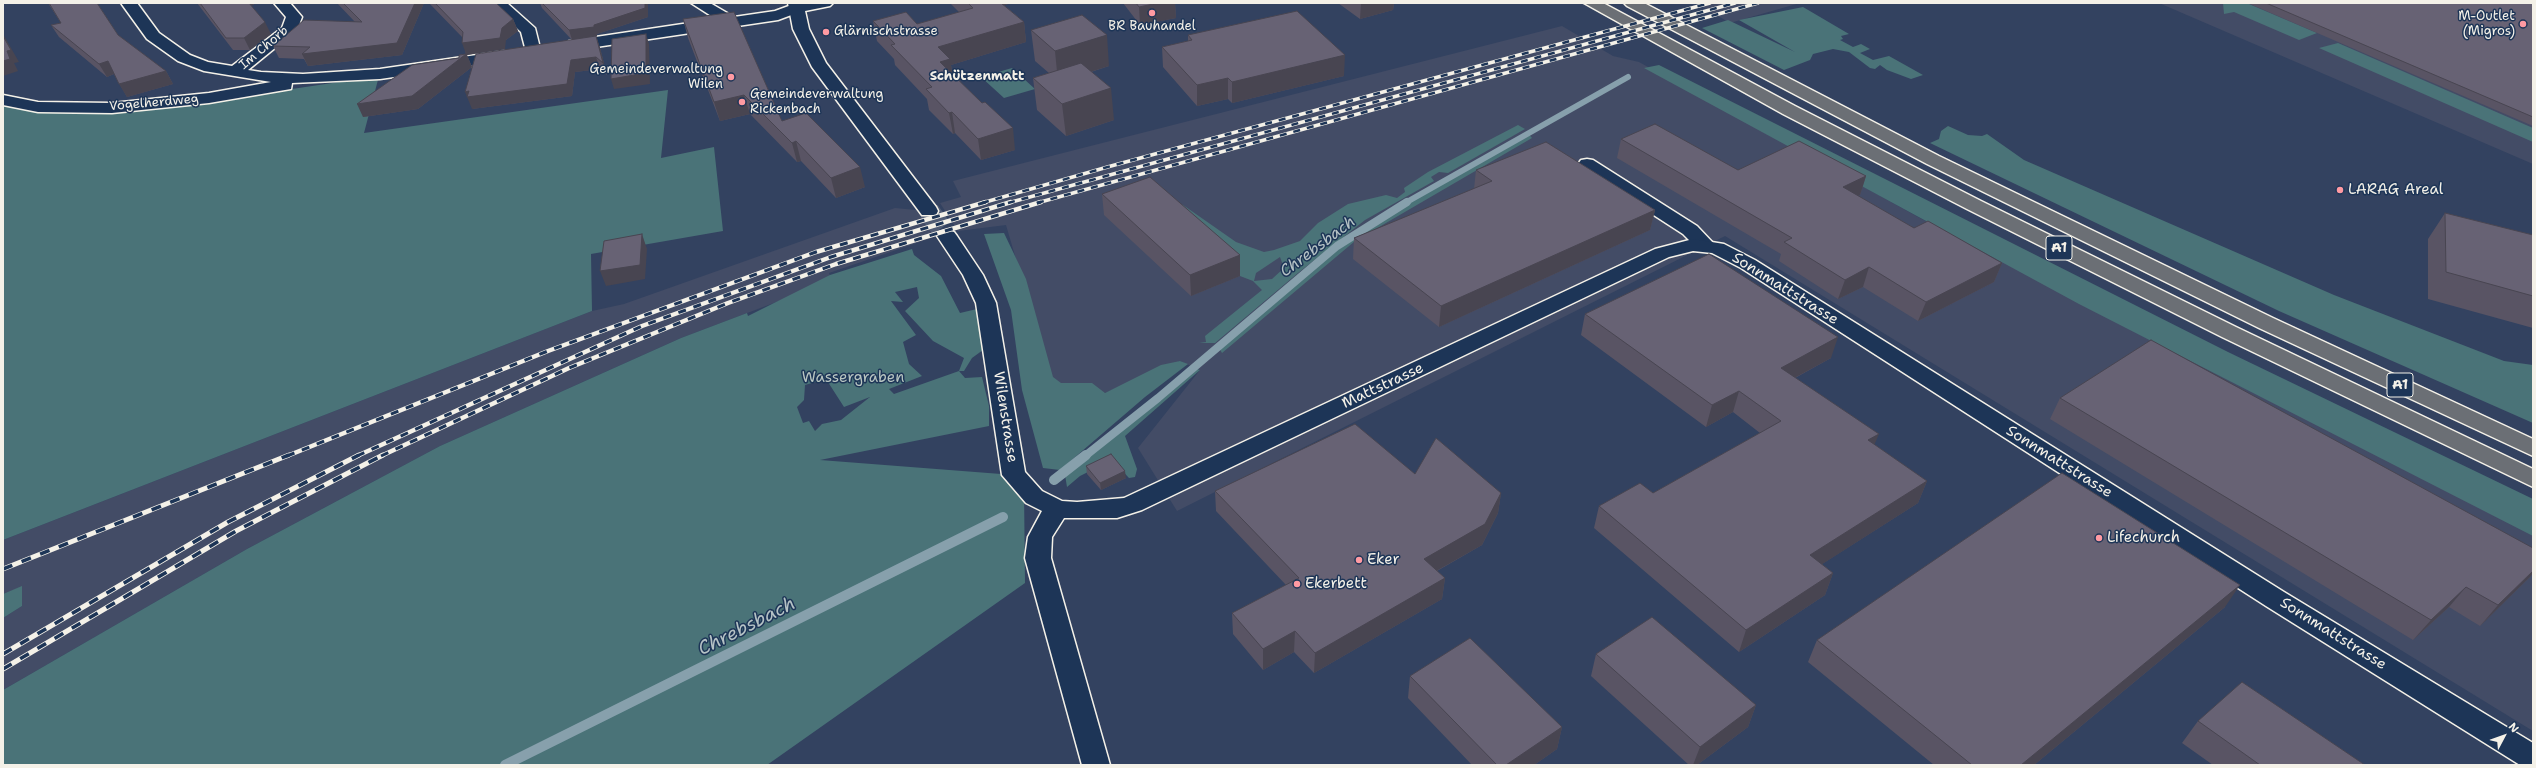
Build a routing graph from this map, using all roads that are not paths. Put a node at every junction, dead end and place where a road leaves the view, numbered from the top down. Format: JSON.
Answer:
{"nodes":[{"id":1,"x":129,"y":3,"type":"edge"},
{"id":2,"x":282,"y":3,"type":"edge"},
{"id":3,"x":498,"y":3,"type":"edge"},
{"id":4,"x":699,"y":3,"type":"edge"},
{"id":5,"x":825,"y":3,"type":"edge"},
{"id":6,"x":1592,"y":3,"type":"edge"},
{"id":7,"x":1632,"y":3,"type":"edge"},
{"id":8,"x":797,"y":6,"type":"edge"},
{"id":9,"x":732,"y":22,"type":"junction"},
{"id":10,"x":546,"y":50,"type":"junction"},
{"id":11,"x":235,"y":72,"type":"junction"},
{"id":12,"x":303,"y":79,"type":"junction"},
{"id":13,"x":3,"y":100,"type":"edge"},
{"id":14,"x":1587,"y":164,"type":"dead end"},
{"id":15,"x":929,"y":211,"type":"tunnel mouth"},
{"id":16,"x":947,"y":236,"type":"tunnel mouth"},
{"id":17,"x":1705,"y":245,"type":"junction"},
{"id":18,"x":2533,"y":448,"type":"edge"},
{"id":19,"x":2533,"y":478,"type":"edge"},
{"id":20,"x":1058,"y":509,"type":"junction"},
{"id":21,"x":2533,"y":758,"type":"edge"},
{"id":22,"x":1096,"y":765,"type":"edge"}],
"edges":[{"from":1,"to":11,"type":"street"},
{"from":2,"to":11,"type":"street","name":"Im Chorb"},
{"from":3,"to":10,"type":"street"},
{"from":4,"to":9,"type":"street"},
{"from":5,"to":8,"type":"street"},
{"from":6,"to":19,"type":"highway","number":"A1"},
{"from":7,"to":18,"type":"highway","number":"A1"},
{"from":8,"to":9,"type":"street"},
{"from":8,"to":15,"type":"street"},
{"from":9,"to":10,"type":"street"},
{"from":10,"to":12,"type":"street"},
{"from":11,"to":12,"type":"street"},
{"from":12,"to":13,"type":"street","name":"Vogelherdweg"},
{"from":14,"to":17,"type":"street","name":"Sonnmattstrasse"},
{"from":16,"to":20,"type":"street","name":"Wilenstrasse"},
{"from":17,"to":20,"type":"street","name":"Mattstrasse"},
{"from":17,"to":21,"type":"street","name":"Sonnmattstrasse"},
{"from":20,"to":22,"type":"street"}]}
